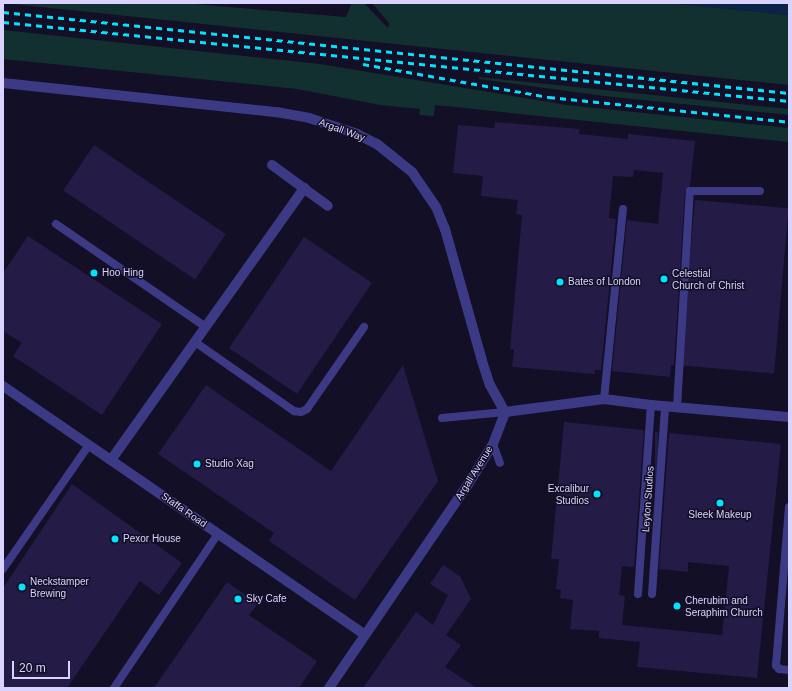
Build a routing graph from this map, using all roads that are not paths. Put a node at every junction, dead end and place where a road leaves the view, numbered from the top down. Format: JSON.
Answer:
{"nodes":[{"id":1,"x":3,"y":83,"type":"edge"},
{"id":2,"x":272,"y":165,"type":"dead end"},
{"id":3,"x":304,"y":188,"type":"junction"},
{"id":4,"x":760,"y":191,"type":"dead end"},
{"id":5,"x":328,"y":206,"type":"dead end"},
{"id":6,"x":623,"y":209,"type":"dead end"},
{"id":7,"x":56,"y":224,"type":"dead end"},
{"id":8,"x":206,"y":327,"type":"junction"},
{"id":9,"x":364,"y":327,"type":"dead end"},
{"id":10,"x":195,"y":342,"type":"junction"},
{"id":11,"x":3,"y":386,"type":"edge"},
{"id":12,"x":604,"y":398,"type":"junction"},
{"id":13,"x":651,"y":405,"type":"junction"},
{"id":14,"x":665,"y":406,"type":"junction"},
{"id":15,"x":677,"y":407,"type":"junction"},
{"id":16,"x":505,"y":412,"type":"junction"},
{"id":17,"x":789,"y":417,"type":"edge"},
{"id":18,"x":442,"y":418,"type":"dead end"},
{"id":19,"x":493,"y":444,"type":"junction"},
{"id":20,"x":89,"y":445,"type":"junction"},
{"id":21,"x":111,"y":460,"type":"junction"},
{"id":22,"x":500,"y":463,"type":"dead end"},
{"id":23,"x":789,"y":507,"type":"edge"},
{"id":24,"x":218,"y":534,"type":"junction"},
{"id":25,"x":3,"y":569,"type":"edge"},
{"id":26,"x":638,"y":594,"type":"dead end"},
{"id":27,"x":652,"y":594,"type":"dead end"},
{"id":28,"x":365,"y":635,"type":"junction"},
{"id":29,"x":789,"y":670,"type":"edge"},
{"id":30,"x":114,"y":688,"type":"edge"},
{"id":31,"x":329,"y":688,"type":"edge"}],
"edges":[{"from":1,"to":16,"type":"street","name":"Argall Way"},
{"from":2,"to":3,"type":"street"},
{"from":3,"to":5,"type":"street"},
{"from":3,"to":8,"type":"street"},
{"from":4,"to":15,"type":"lane"},
{"from":6,"to":12,"type":"lane"},
{"from":7,"to":8,"type":"lane"},
{"from":8,"to":10,"type":"street"},
{"from":9,"to":10,"type":"lane"},
{"from":10,"to":21,"type":"street"},
{"from":11,"to":20,"type":"street","name":"Staffa Road"},
{"from":12,"to":13,"type":"street"},
{"from":12,"to":16,"type":"street"},
{"from":13,"to":14,"type":"street"},
{"from":13,"to":26,"type":"lane"},
{"from":14,"to":15,"type":"street"},
{"from":14,"to":27,"type":"lane","name":"Leyton Studios"},
{"from":15,"to":17,"type":"street"},
{"from":16,"to":18,"type":"lane"},
{"from":16,"to":19,"type":"street","name":"Argall Avenue"},
{"from":19,"to":22,"type":"lane"},
{"from":19,"to":28,"type":"street","name":"Argall Avenue"},
{"from":20,"to":21,"type":"street","name":"Staffa Road"},
{"from":20,"to":25,"type":"lane"},
{"from":21,"to":24,"type":"street","name":"Staffa Road"},
{"from":23,"to":29,"type":"lane"},
{"from":24,"to":28,"type":"street","name":"Staffa Road"},
{"from":24,"to":30,"type":"lane"},
{"from":28,"to":31,"type":"street","name":"Argall Avenue"}]}
